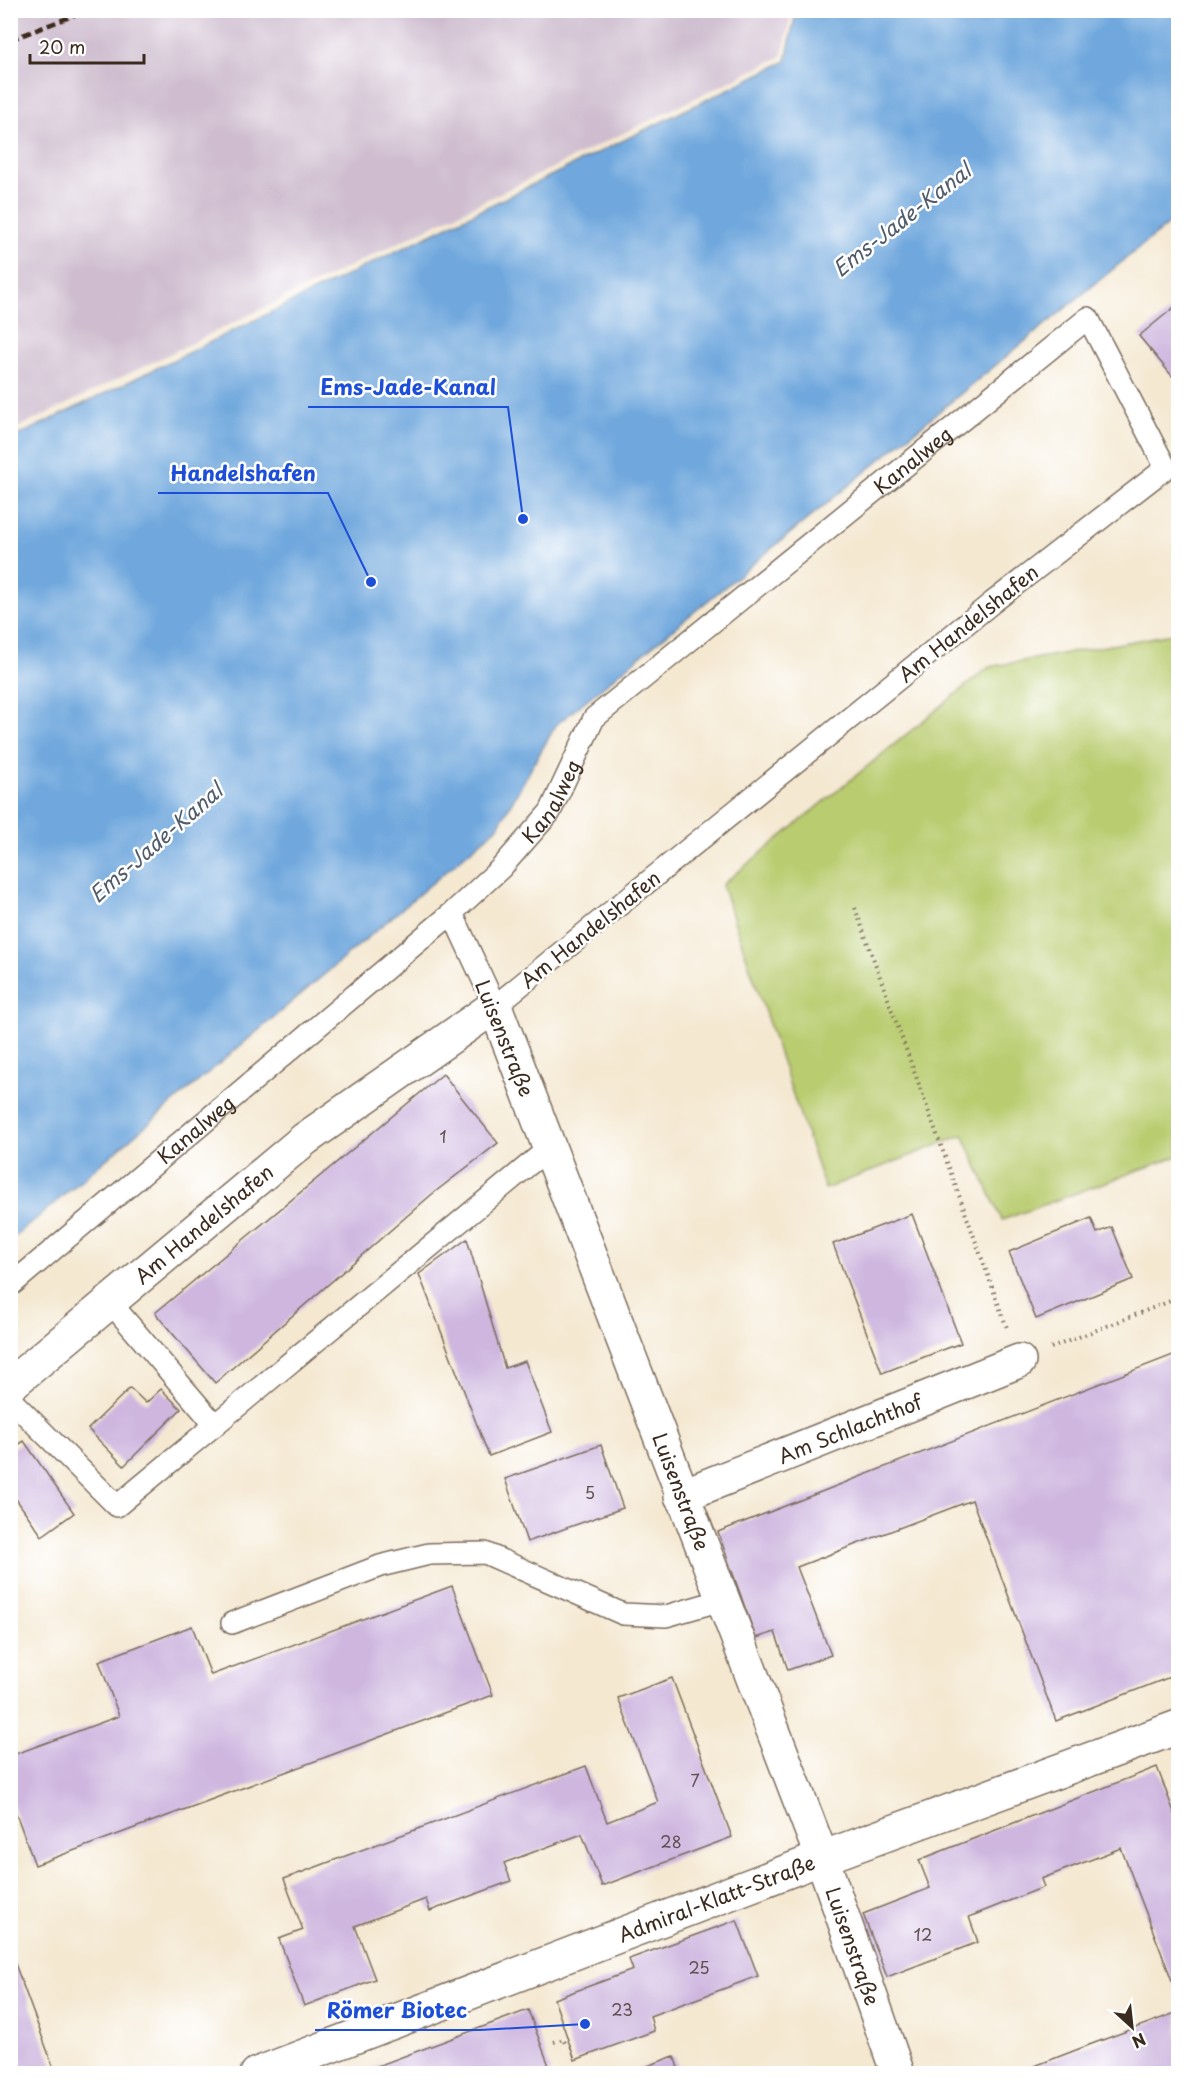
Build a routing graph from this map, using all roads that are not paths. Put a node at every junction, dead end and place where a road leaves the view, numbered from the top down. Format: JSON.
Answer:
{"nodes":[{"id":1,"x":1088,"y":318,"type":"joint"},
{"id":2,"x":452,"y":913,"type":"junction"},
{"id":3,"x":495,"y":1006,"type":"junction"},
{"id":4,"x":549,"y":1148,"type":"junction"},
{"id":5,"x":10,"y":1286,"type":"edge"},
{"id":6,"x":110,"y":1302,"type":"junction"},
{"id":7,"x":1019,"y":1361,"type":"road end"},
{"id":8,"x":10,"y":1385,"type":"edge"},
{"id":9,"x":10,"y":1399,"type":"edge"},
{"id":10,"x":215,"y":1425,"type":"junction"},
{"id":11,"x":681,"y":1496,"type":"junction"},
{"id":12,"x":722,"y":1600,"type":"junction"},
{"id":13,"x":232,"y":1623,"type":"dead end"},
{"id":14,"x":1179,"y":1727,"type":"edge"},
{"id":15,"x":822,"y":1858,"type":"junction"},
{"id":16,"x":256,"y":2073,"type":"edge"},
{"id":17,"x":898,"y":2073,"type":"edge"}],
"edges":[{"from":1,"to":2,"type":"lane","name":"Kanalweg"},
{"from":1,"to":3,"type":"lane","name":"Am Handelshafen"},
{"from":2,"to":3,"type":"lane","name":"Luisenstraße"},
{"from":2,"to":5,"type":"lane","name":"Kanalweg"},
{"from":3,"to":4,"type":"street","name":"Luisenstraße"},
{"from":3,"to":6,"type":"street","name":"Am Handelshafen"},
{"from":4,"to":10,"type":"lane"},
{"from":4,"to":11,"type":"street","name":"Luisenstraße"},
{"from":6,"to":8,"type":"street","name":"Am Handelshafen"},
{"from":6,"to":10,"type":"lane"},
{"from":7,"to":11,"type":"street","name":"Am Schlachthof"},
{"from":9,"to":10,"type":"lane"},
{"from":11,"to":12,"type":"street","name":"Luisenstraße"},
{"from":12,"to":13,"type":"lane"},
{"from":12,"to":15,"type":"street","name":"Luisenstraße"},
{"from":14,"to":15,"type":"street","name":"Admiral-Klatt-Straße"},
{"from":15,"to":16,"type":"street","name":"Admiral-Klatt-Straße"},
{"from":15,"to":17,"type":"street","name":"Luisenstraße"}]}
